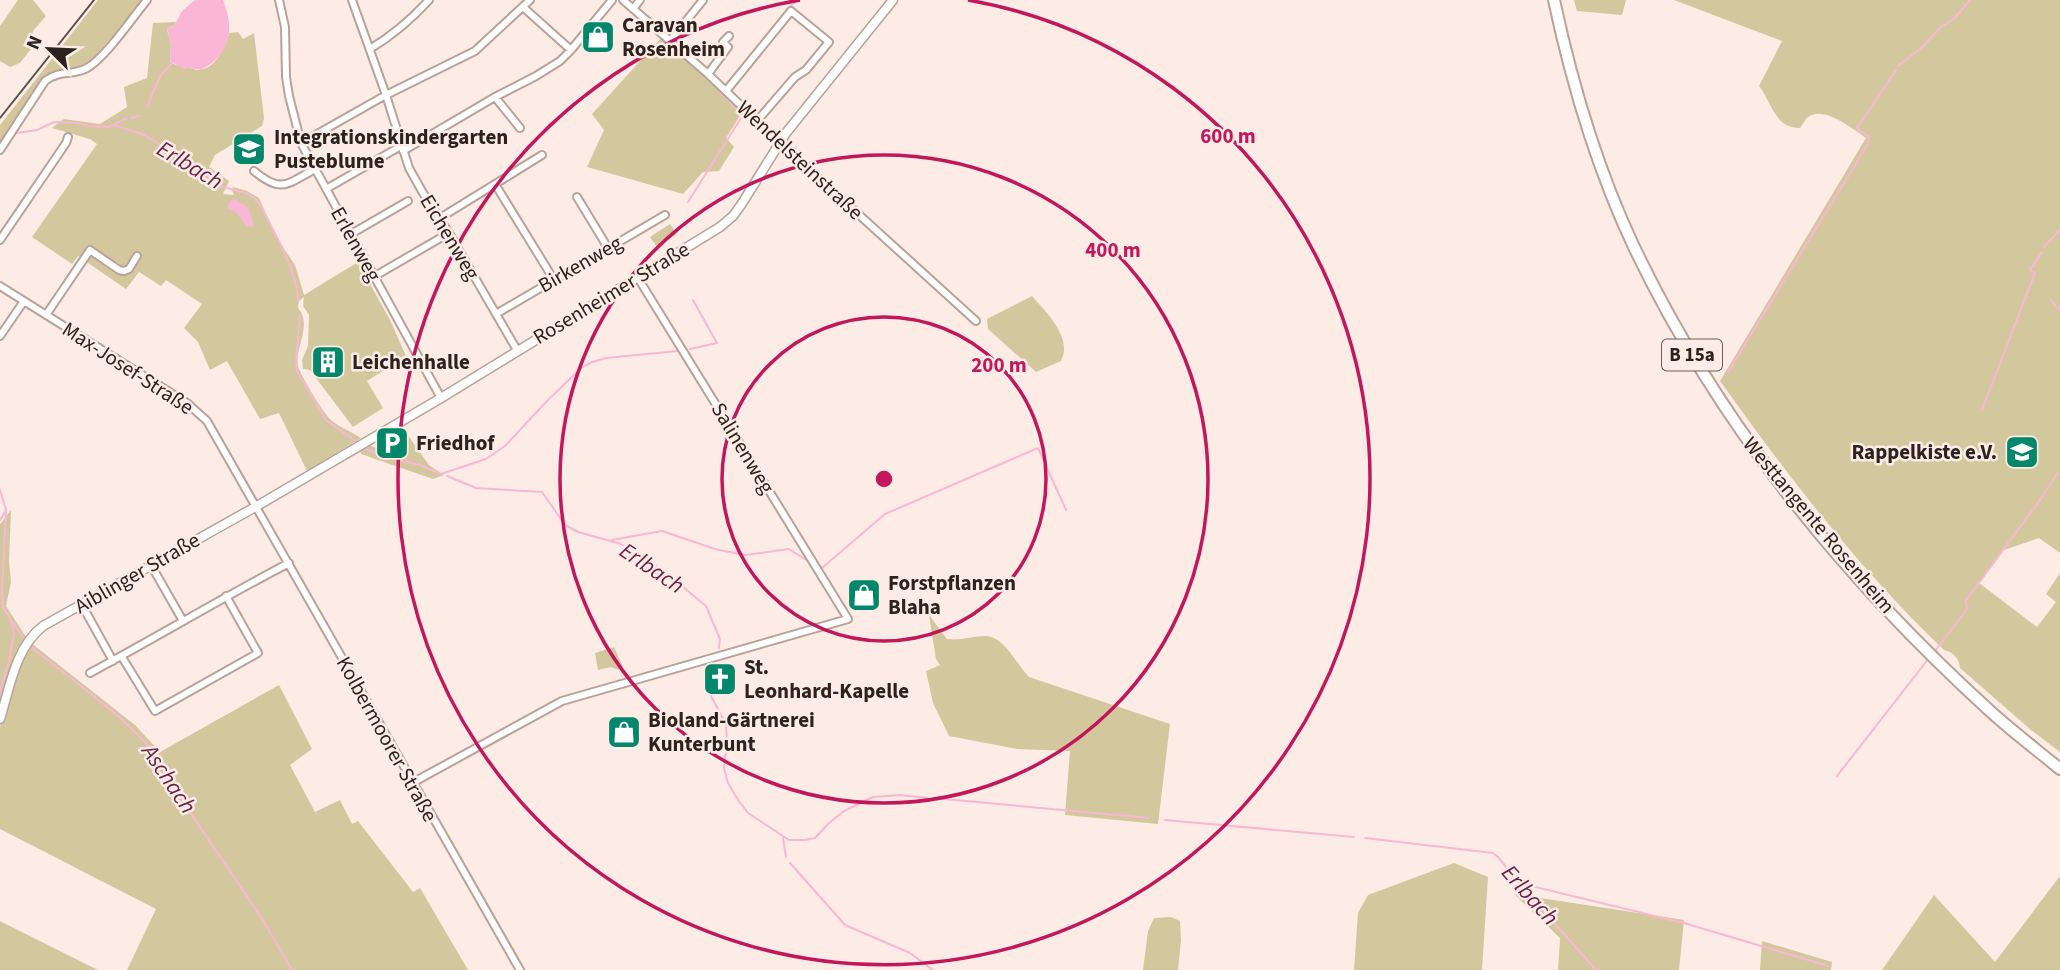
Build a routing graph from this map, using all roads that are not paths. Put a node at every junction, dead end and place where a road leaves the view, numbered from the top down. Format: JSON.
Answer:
{"nodes":[{"id":1,"x":147,"y":0,"type":"edge"},
{"id":2,"x":279,"y":0,"type":"edge"},
{"id":3,"x":352,"y":0,"type":"edge"},
{"id":4,"x":429,"y":0,"type":"edge"},
{"id":5,"x":530,"y":0,"type":"edge"},
{"id":6,"x":612,"y":0,"type":"edge"},
{"id":7,"x":623,"y":0,"type":"edge"},
{"id":8,"x":640,"y":0,"type":"edge"},
{"id":9,"x":703,"y":0,"type":"edge"},
{"id":10,"x":893,"y":0,"type":"edge"},
{"id":11,"x":1554,"y":0,"type":"edge"},
{"id":12,"x":524,"y":8,"type":"junction"},
{"id":13,"x":633,"y":9,"type":"junction"},
{"id":14,"x":729,"y":36,"type":"dead end"},
{"id":15,"x":670,"y":41,"type":"junction"},
{"id":16,"x":370,"y":50,"type":"junction"},
{"id":17,"x":571,"y":50,"type":"junction"},
{"id":18,"x":708,"y":74,"type":"junction"},
{"id":19,"x":726,"y":91,"type":"junction"},
{"id":20,"x":386,"y":95,"type":"junction"},
{"id":21,"x":495,"y":97,"type":"junction"},
{"id":22,"x":757,"y":121,"type":"junction"},
{"id":23,"x":520,"y":128,"type":"dead end"},
{"id":24,"x":68,"y":137,"type":"dead end"},
{"id":25,"x":301,"y":143,"type":"junction"},
{"id":26,"x":779,"y":143,"type":"junction"},
{"id":27,"x":402,"y":149,"type":"junction"},
{"id":28,"x":0,"y":150,"type":"edge"},
{"id":29,"x":541,"y":155,"type":"dead end"},
{"id":30,"x":315,"y":169,"type":"junction"},
{"id":31,"x":254,"y":171,"type":"dead end"},
{"id":32,"x":495,"y":184,"type":"junction"},
{"id":33,"x":326,"y":189,"type":"junction"},
{"id":34,"x":577,"y":197,"type":"dead end"},
{"id":35,"x":408,"y":201,"type":"dead end"},
{"id":36,"x":665,"y":215,"type":"dead end"},
{"id":37,"x":440,"y":218,"type":"junction"},
{"id":38,"x":449,"y":233,"type":"junction"},
{"id":39,"x":351,"y":234,"type":"junction"},
{"id":40,"x":0,"y":240,"type":"edge"},
{"id":41,"x":608,"y":248,"type":"junction"},
{"id":42,"x":137,"y":256,"type":"dead end"},
{"id":43,"x":375,"y":276,"type":"junction"},
{"id":44,"x":638,"y":278,"type":"junction"},
{"id":45,"x":554,"y":280,"type":"junction"},
{"id":46,"x":0,"y":286,"type":"edge"},
{"id":47,"x":24,"y":301,"type":"junction"},
{"id":48,"x":496,"y":314,"type":"junction"},
{"id":49,"x":46,"y":315,"type":"junction"},
{"id":50,"x":976,"y":321,"type":"dead end"},
{"id":51,"x":0,"y":336,"type":"edge"},
{"id":52,"x":517,"y":351,"type":"junction"},
{"id":53,"x":440,"y":398,"type":"junction"},
{"id":54,"x":257,"y":506,"type":"junction"},
{"id":55,"x":289,"y":563,"type":"junction"},
{"id":56,"x":151,"y":565,"type":"junction"},
{"id":57,"x":226,"y":596,"type":"junction"},
{"id":58,"x":82,"y":605,"type":"junction"},
{"id":59,"x":183,"y":621,"type":"junction"},
{"id":60,"x":122,"y":657,"type":"junction"},
{"id":61,"x":113,"y":661,"type":"junction"},
{"id":62,"x":90,"y":673,"type":"dead end"},
{"id":63,"x":0,"y":719,"type":"edge"},
{"id":64,"x":2060,"y":769,"type":"edge"},
{"id":65,"x":412,"y":783,"type":"junction"},
{"id":66,"x":520,"y":970,"type":"edge"}],
"edges":[{"from":1,"to":28,"type":"street"},
{"from":2,"to":25,"type":"street","name":"Erlenweg"},
{"from":3,"to":16,"type":"street","name":"Eichenweg"},
{"from":4,"to":16,"type":"street"},
{"from":5,"to":12,"type":"street"},
{"from":6,"to":17,"type":"street"},
{"from":7,"to":13,"type":"street","name":"Wendelsteinstraße"},
{"from":8,"to":13,"type":"street"},
{"from":9,"to":15,"type":"street"},
{"from":10,"to":26,"type":"street","name":"Rosenheimer Straße"},
{"from":11,"to":64,"type":"highway","name":"Westtangente Rosenheim","number":"B 15a"},
{"from":12,"to":17,"type":"street"},
{"from":12,"to":20,"type":"street"},
{"from":13,"to":15,"type":"street","name":"Wendelsteinstraße"},
{"from":14,"to":18,"type":"street"},
{"from":15,"to":18,"type":"street","name":"Wendelsteinstraße"},
{"from":16,"to":20,"type":"street","name":"Eichenweg"},
{"from":17,"to":21,"type":"street"},
{"from":18,"to":19,"type":"street","name":"Wendelsteinstraße"},
{"from":19,"to":22,"type":"street","name":"Wendelsteinstraße"},
{"from":19,"to":22,"type":"street"},
{"from":20,"to":25,"type":"street"},
{"from":20,"to":27,"type":"street","name":"Eichenweg"},
{"from":21,"to":23,"type":"street"},
{"from":21,"to":27,"type":"street"},
{"from":22,"to":26,"type":"street","name":"Wendelsteinstraße"},
{"from":24,"to":40,"type":"street"},
{"from":25,"to":30,"type":"street","name":"Erlenweg"},
{"from":26,"to":44,"type":"street","name":"Rosenheimer Straße"},
{"from":26,"to":50,"type":"street","name":"Wendelsteinstraße"},
{"from":27,"to":33,"type":"street"},
{"from":27,"to":37,"type":"street","name":"Eichenweg"},
{"from":29,"to":32,"type":"street"},
{"from":30,"to":31,"type":"street"},
{"from":30,"to":33,"type":"street","name":"Erlenweg"},
{"from":32,"to":37,"type":"street"},
{"from":32,"to":45,"type":"street"},
{"from":33,"to":39,"type":"street","name":"Erlenweg"},
{"from":34,"to":41,"type":"street"},
{"from":35,"to":39,"type":"street"},
{"from":36,"to":41,"type":"street","name":"Birkenweg"},
{"from":37,"to":38,"type":"street","name":"Eichenweg"},
{"from":38,"to":43,"type":"street"},
{"from":38,"to":48,"type":"street","name":"Eichenweg"},
{"from":39,"to":43,"type":"street","name":"Erlenweg"},
{"from":41,"to":45,"type":"street","name":"Birkenweg"},
{"from":42,"to":49,"type":"street"},
{"from":43,"to":53,"type":"street","name":"Erlenweg"},
{"from":44,"to":52,"type":"street","name":"Rosenheimer Straße"},
{"from":44,"to":65,"type":"street","name":"Salinenweg"},
{"from":45,"to":48,"type":"street","name":"Birkenweg"},
{"from":46,"to":47,"type":"street","name":"Max-Josef-Straße"},
{"from":47,"to":49,"type":"street","name":"Max-Josef-Straße"},
{"from":47,"to":51,"type":"street"},
{"from":48,"to":52,"type":"street","name":"Eichenweg"},
{"from":49,"to":54,"type":"street","name":"Max-Josef-Straße"},
{"from":52,"to":53,"type":"street","name":"Rosenheimer Straße"},
{"from":53,"to":54,"type":"street","name":"Rosenheimer Straße"},
{"from":54,"to":55,"type":"street","name":"Kolbermoorer Straße"},
{"from":54,"to":56,"type":"street","name":"Aiblinger Straße"},
{"from":55,"to":57,"type":"street"},
{"from":55,"to":65,"type":"street","name":"Kolbermoorer Straße"},
{"from":56,"to":58,"type":"street","name":"Aiblinger Straße"},
{"from":56,"to":59,"type":"street"},
{"from":57,"to":59,"type":"street"},
{"from":57,"to":60,"type":"street"},
{"from":58,"to":61,"type":"street"},
{"from":58,"to":63,"type":"street","name":"Aiblinger Straße"},
{"from":59,"to":60,"type":"street"},
{"from":60,"to":61,"type":"street"},
{"from":61,"to":62,"type":"street"},
{"from":65,"to":66,"type":"street","name":"Kolbermoorer Straße"}]}
